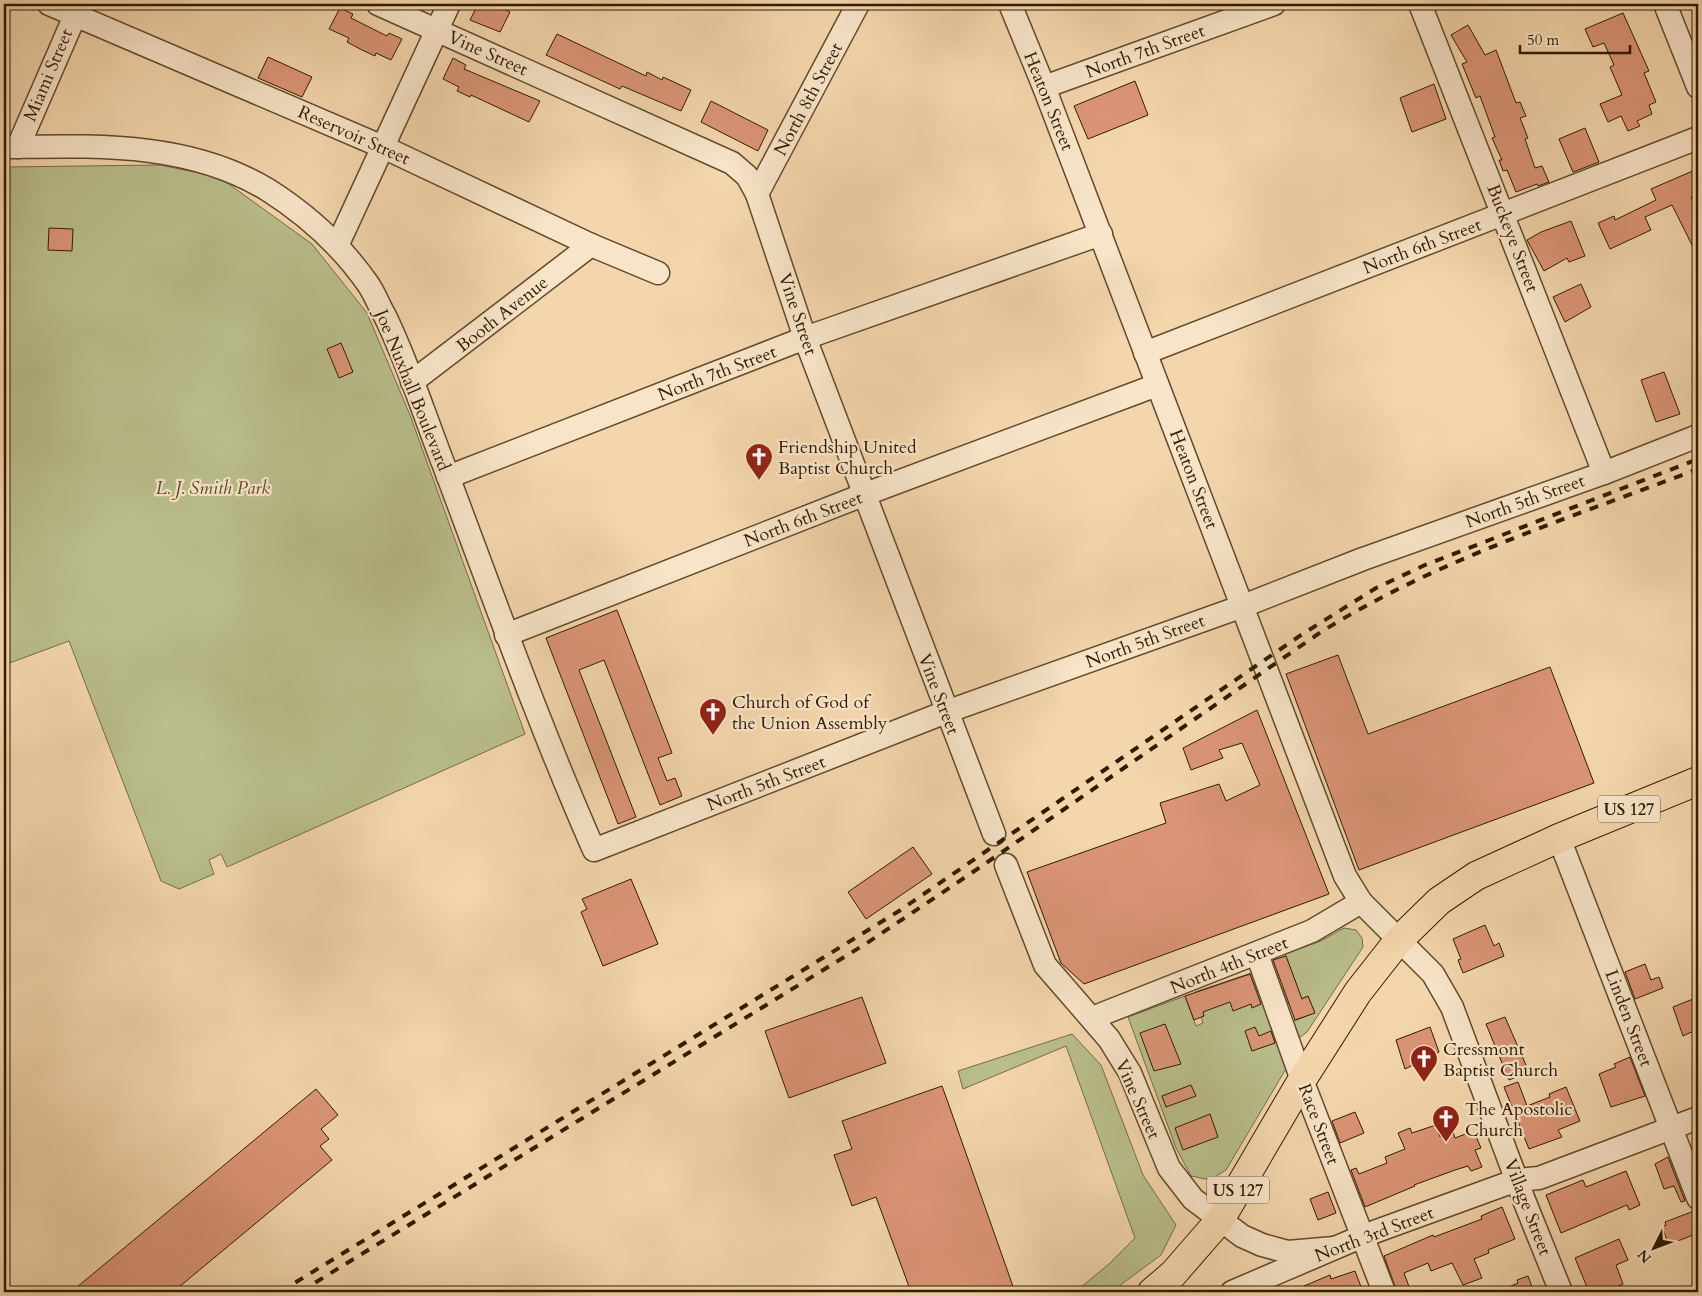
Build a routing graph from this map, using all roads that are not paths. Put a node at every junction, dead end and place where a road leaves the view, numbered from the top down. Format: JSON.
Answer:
{"nodes":[{"id":1,"x":49,"y":4,"type":"edge"},
{"id":2,"x":378,"y":4,"type":"edge"},
{"id":3,"x":449,"y":4,"type":"edge"},
{"id":4,"x":858,"y":4,"type":"edge"},
{"id":5,"x":1274,"y":4,"type":"edge"},
{"id":6,"x":1420,"y":4,"type":"edge"},
{"id":7,"x":1665,"y":4,"type":"edge"},
{"id":8,"x":1007,"y":6,"type":"edge"},
{"id":9,"x":77,"y":9,"type":"edge"},
{"id":10,"x":437,"y":30,"type":"junction"},
{"id":11,"x":1044,"y":87,"type":"junction"},
{"id":12,"x":1698,"y":87,"type":"edge"},
{"id":13,"x":1698,"y":138,"type":"edge"},
{"id":14,"x":11,"y":147,"type":"edge"},
{"id":15,"x":383,"y":147,"type":"junction"},
{"id":16,"x":757,"y":194,"type":"junction"},
{"id":17,"x":1504,"y":214,"type":"junction"},
{"id":18,"x":1100,"y":234,"type":"junction"},
{"id":19,"x":591,"y":245,"type":"junction"},
{"id":20,"x":337,"y":246,"type":"junction"},
{"id":21,"x":658,"y":273,"type":"dead end"},
{"id":22,"x":805,"y":338,"type":"junction"},
{"id":23,"x":1145,"y":353,"type":"junction"},
{"id":24,"x":412,"y":382,"type":"junction"},
{"id":25,"x":1157,"y":385,"type":"junction"},
{"id":26,"x":1698,"y":436,"type":"edge"},
{"id":27,"x":1604,"y":473,"type":"junction"},
{"id":28,"x":448,"y":477,"type":"junction"},
{"id":29,"x":863,"y":495,"type":"junction"},
{"id":30,"x":1243,"y":606,"type":"junction"},
{"id":31,"x":506,"y":635,"type":"junction"},
{"id":32,"x":946,"y":712,"type":"junction"},
{"id":33,"x":1698,"y":780,"type":"edge"},
{"id":34,"x":994,"y":834,"type":"dead end"},
{"id":35,"x":1559,"y":838,"type":"junction"},
{"id":36,"x":594,"y":850,"type":"joint"},
{"id":37,"x":1006,"y":865,"type":"dead end"},
{"id":38,"x":1361,"y":902,"type":"junction"},
{"id":39,"x":1398,"y":941,"type":"junction"},
{"id":40,"x":1257,"y":954,"type":"junction"},
{"id":41,"x":1092,"y":1018,"type":"junction"},
{"id":42,"x":1302,"y":1080,"type":"junction"},
{"id":43,"x":1698,"y":1101,"type":"edge"},
{"id":44,"x":1698,"y":1118,"type":"edge"},
{"id":45,"x":1669,"y":1121,"type":"junction"},
{"id":46,"x":1517,"y":1180,"type":"junction"},
{"id":47,"x":1698,"y":1198,"type":"edge"},
{"id":48,"x":1220,"y":1220,"type":"junction"},
{"id":49,"x":1363,"y":1236,"type":"junction"},
{"id":50,"x":1334,"y":1248,"type":"junction"},
{"id":51,"x":1152,"y":1292,"type":"edge"},
{"id":52,"x":1232,"y":1292,"type":"edge"},
{"id":53,"x":1384,"y":1292,"type":"edge"},
{"id":54,"x":1561,"y":1292,"type":"edge"}],
"edges":[{"from":1,"to":9,"type":"street","name":"Reservoir Street"},
{"from":2,"to":10,"type":"street","name":"Vine Street"},
{"from":3,"to":10,"type":"street"},
{"from":4,"to":16,"type":"street","name":"North 8th Street"},
{"from":5,"to":11,"type":"street","name":"North 7th Street"},
{"from":6,"to":17,"type":"street","name":"Buckeye Street"},
{"from":7,"to":12,"type":"street"},
{"from":8,"to":11,"type":"street","name":"Heaton Street"},
{"from":9,"to":14,"type":"street","name":"Miami Street"},
{"from":9,"to":15,"type":"street","name":"Reservoir Street"},
{"from":10,"to":15,"type":"street"},
{"from":10,"to":16,"type":"street","name":"Vine Street"},
{"from":11,"to":18,"type":"street","name":"Heaton Street"},
{"from":13,"to":17,"type":"street","name":"North 6th Street"},
{"from":14,"to":20,"type":"street","name":"Joe Nuxhall Boulevard"},
{"from":15,"to":19,"type":"street","name":"Reservoir Street"},
{"from":15,"to":20,"type":"street"},
{"from":16,"to":22,"type":"street","name":"Vine Street"},
{"from":17,"to":23,"type":"street","name":"North 6th Street"},
{"from":17,"to":27,"type":"street","name":"Buckeye Street"},
{"from":18,"to":22,"type":"street","name":"North 7th Street"},
{"from":18,"to":23,"type":"street","name":"Heaton Street"},
{"from":19,"to":21,"type":"street","name":"Reservoir Street"},
{"from":19,"to":24,"type":"street","name":"Booth Avenue"},
{"from":20,"to":24,"type":"street","name":"Joe Nuxhall Boulevard"},
{"from":22,"to":28,"type":"street","name":"North 7th Street"},
{"from":22,"to":29,"type":"street","name":"Vine Street"},
{"from":23,"to":25,"type":"street","name":"Heaton Street"},
{"from":24,"to":28,"type":"street","name":"Joe Nuxhall Boulevard"},
{"from":25,"to":29,"type":"street","name":"North 6th Street"},
{"from":25,"to":30,"type":"street","name":"Heaton Street"},
{"from":26,"to":27,"type":"street","name":"North 5th Street"},
{"from":27,"to":30,"type":"street","name":"North 5th Street"},
{"from":28,"to":31,"type":"street","name":"Joe Nuxhall Boulevard"},
{"from":29,"to":31,"type":"street","name":"North 6th Street"},
{"from":29,"to":32,"type":"street","name":"Vine Street"},
{"from":30,"to":32,"type":"street","name":"North 5th Street"},
{"from":30,"to":38,"type":"street","name":"Heaton Street"},
{"from":31,"to":36,"type":"street","name":"Joe Nuxhall Boulevard"},
{"from":32,"to":34,"type":"street","name":"Vine Street"},
{"from":32,"to":36,"type":"street","name":"North 5th Street"},
{"from":33,"to":35,"type":"highway","number":"US 127"},
{"from":35,"to":39,"type":"highway","number":"US 127"},
{"from":35,"to":45,"type":"street","name":"Linden Street"},
{"from":37,"to":41,"type":"street","name":"Vine Street"},
{"from":38,"to":39,"type":"street","name":"Heaton Street"},
{"from":38,"to":40,"type":"street","name":"North 4th Street"},
{"from":39,"to":42,"type":"highway","number":"US 127"},
{"from":39,"to":46,"type":"street","name":"Village Street"},
{"from":40,"to":41,"type":"street","name":"North 4th Street"},
{"from":40,"to":42,"type":"street","name":"Race Street"},
{"from":41,"to":48,"type":"street","name":"Vine Street"},
{"from":42,"to":48,"type":"highway","number":"US 127"},
{"from":42,"to":49,"type":"street","name":"Race Street"},
{"from":43,"to":45,"type":"street","name":"North 3rd Street"},
{"from":44,"to":45,"type":"street","name":"North 3rd Street"},
{"from":45,"to":46,"type":"street","name":"North 3rd Street"},
{"from":45,"to":47,"type":"street","name":"Linden Street"},
{"from":46,"to":49,"type":"street","name":"North 3rd Street"},
{"from":46,"to":54,"type":"street","name":"Village Street"},
{"from":48,"to":50,"type":"street","name":"Vine Street"},
{"from":48,"to":51,"type":"highway","number":"US 127"},
{"from":49,"to":50,"type":"street","name":"North 3rd Street"},
{"from":49,"to":53,"type":"street","name":"Race Street"},
{"from":50,"to":52,"type":"street","name":"North 3rd Street"}]}
